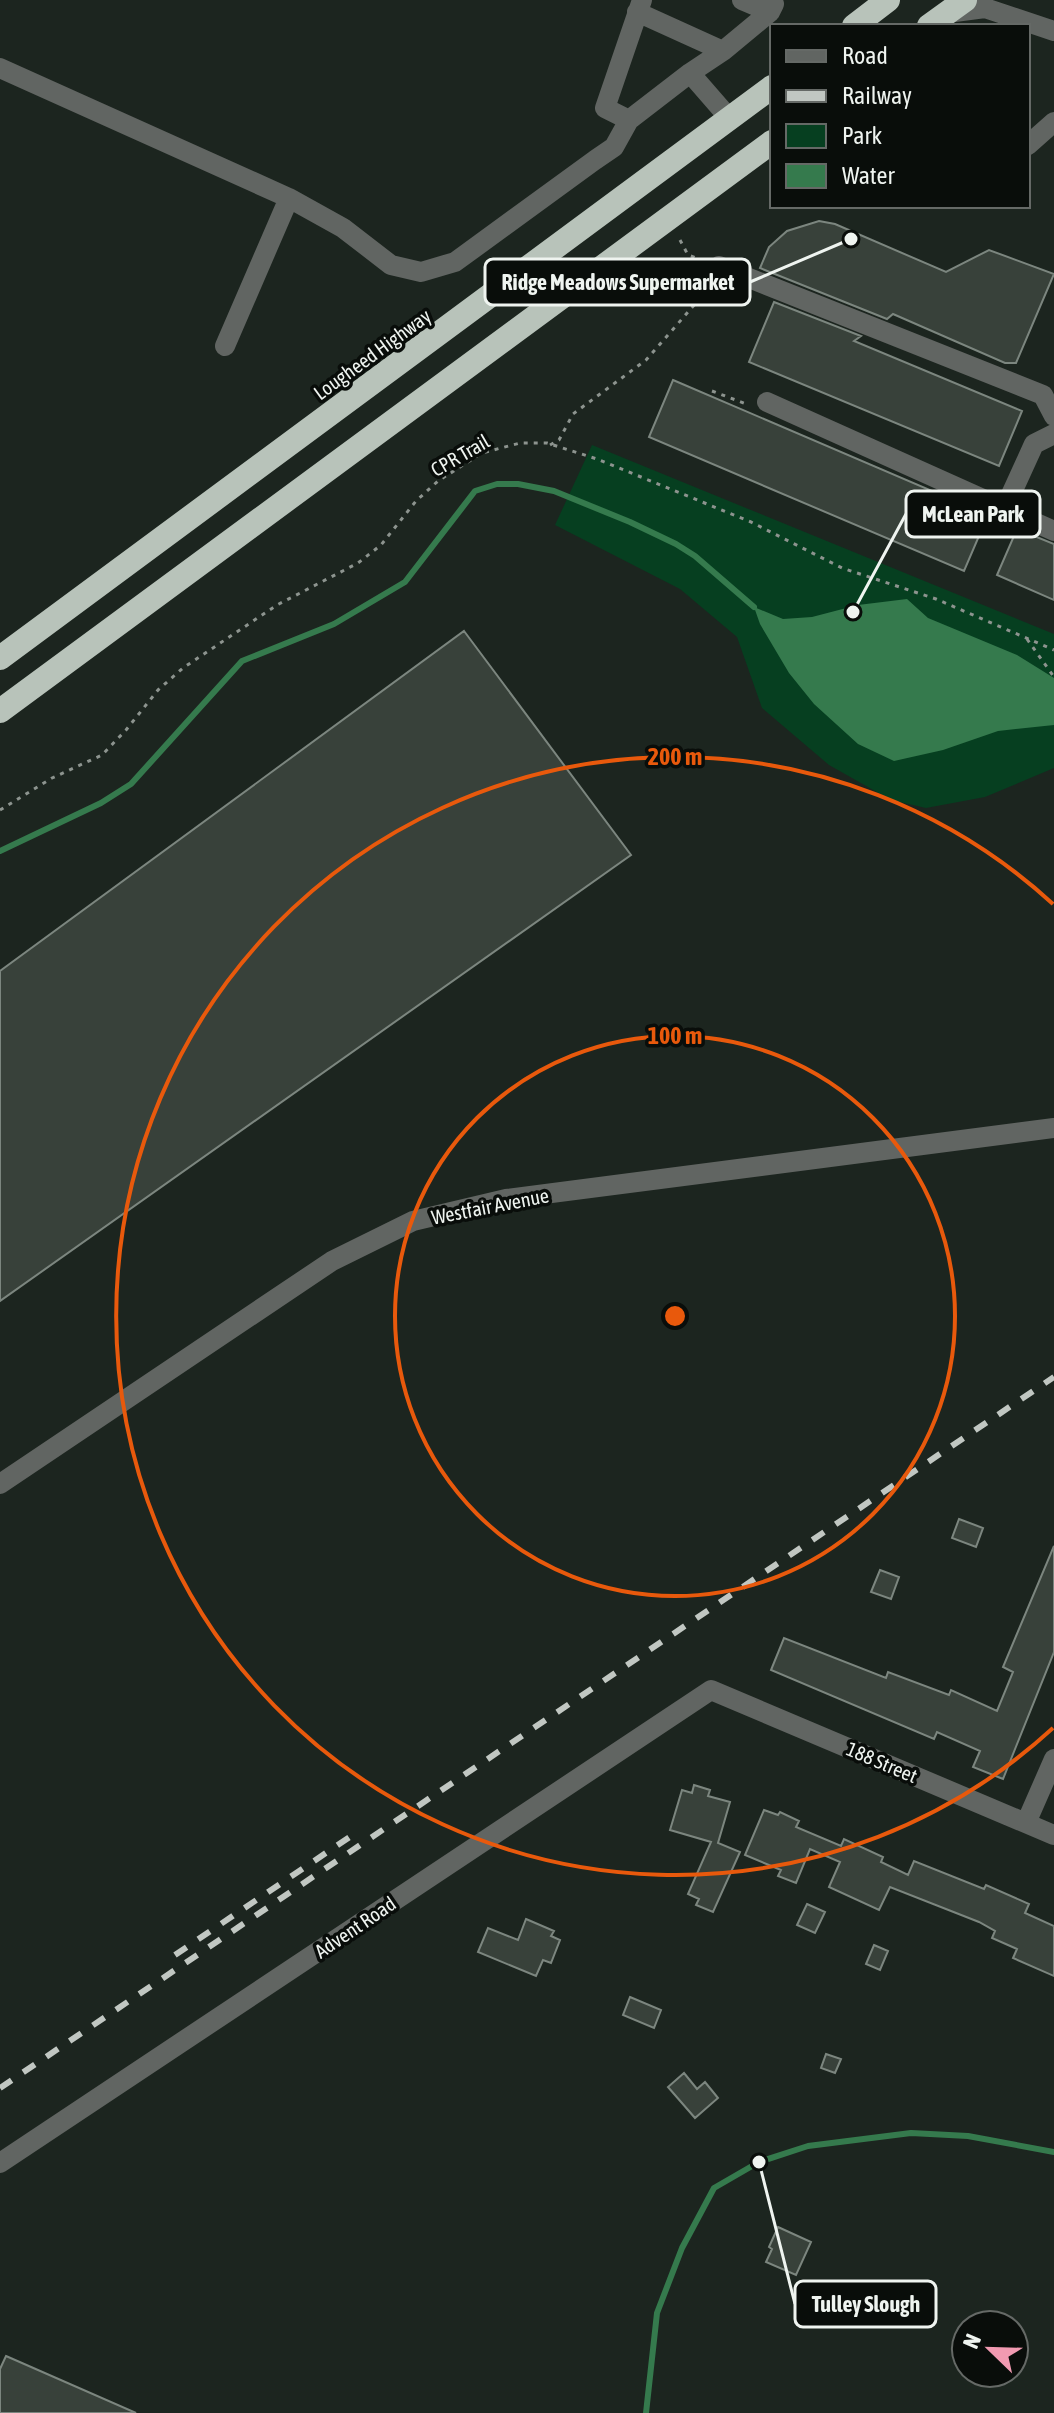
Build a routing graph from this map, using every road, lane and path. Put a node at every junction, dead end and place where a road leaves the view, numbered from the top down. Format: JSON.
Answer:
{"nodes":[{"id":1,"x":742,"y":0,"type":"edge"},
{"id":2,"x":888,"y":0,"type":"edge"},
{"id":3,"x":640,"y":6,"type":"edge"},
{"id":4,"x":773,"y":6,"type":"edge"},
{"id":5,"x":947,"y":13,"type":"edge"},
{"id":6,"x":857,"y":24,"type":"edge"},
{"id":7,"x":1054,"y":31,"type":"edge"},
{"id":8,"x":723,"y":51,"type":"junction"},
{"id":9,"x":0,"y":68,"type":"edge"},
{"id":10,"x":690,"y":73,"type":"junction"},
{"id":11,"x":770,"y":89,"type":"edge"},
{"id":12,"x":730,"y":119,"type":"junction"},
{"id":13,"x":629,"y":120,"type":"junction"},
{"id":14,"x":1054,"y":122,"type":"edge"},
{"id":15,"x":770,"y":143,"type":"edge"},
{"id":16,"x":1030,"y":143,"type":"edge"},
{"id":17,"x":289,"y":198,"type":"junction"},
{"id":18,"x":680,"y":240,"type":"dead end"},
{"id":19,"x":714,"y":269,"type":"junction"},
{"id":20,"x":225,"y":346,"type":"dead end"},
{"id":21,"x":712,"y":391,"type":"dead end"},
{"id":22,"x":767,"y":402,"type":"joint"},
{"id":23,"x":1054,"y":416,"type":"edge"},
{"id":24,"x":1054,"y":434,"type":"edge"},
{"id":25,"x":550,"y":445,"type":"junction"},
{"id":26,"x":1004,"y":510,"type":"junction"},
{"id":27,"x":1054,"y":531,"type":"edge"},
{"id":28,"x":1027,"y":639,"type":"junction"},
{"id":29,"x":1054,"y":650,"type":"edge"},
{"id":30,"x":0,"y":658,"type":"edge"},
{"id":31,"x":1054,"y":677,"type":"edge"},
{"id":32,"x":0,"y":711,"type":"edge"},
{"id":33,"x":0,"y":810,"type":"edge"},
{"id":34,"x":1054,"y":1128,"type":"edge"},
{"id":35,"x":0,"y":1484,"type":"edge"},
{"id":36,"x":711,"y":1690,"type":"joint"},
{"id":37,"x":1054,"y":1759,"type":"edge"},
{"id":38,"x":1026,"y":1823,"type":"junction"},
{"id":39,"x":1054,"y":1835,"type":"edge"},
{"id":40,"x":0,"y":2163,"type":"edge"}],
"edges":[{"from":1,"to":4,"type":"street"},
{"from":2,"to":6,"type":"highway"},
{"from":3,"to":8,"type":"street"},
{"from":3,"to":13,"type":"street"},
{"from":4,"to":8,"type":"street"},
{"from":5,"to":7,"type":"street"},
{"from":8,"to":10,"type":"street"},
{"from":9,"to":17,"type":"street"},
{"from":10,"to":12,"type":"street"},
{"from":10,"to":13,"type":"street"},
{"from":11,"to":12,"type":"highway","name":"Lougheed Highway"},
{"from":12,"to":30,"type":"highway","name":"Lougheed Highway"},
{"from":13,"to":17,"type":"street"},
{"from":14,"to":16,"type":"street"},
{"from":15,"to":32,"type":"highway"},
{"from":17,"to":20,"type":"street"},
{"from":18,"to":19,"type":"path"},
{"from":19,"to":23,"type":"street"},
{"from":19,"to":25,"type":"path"},
{"from":21,"to":22,"type":"path"},
{"from":22,"to":26,"type":"street"},
{"from":24,"to":26,"type":"street"},
{"from":25,"to":28,"type":"path","name":"CPR Trail"},
{"from":25,"to":33,"type":"path","name":"CPR Trail"},
{"from":26,"to":27,"type":"street"},
{"from":28,"to":29,"type":"path","name":"CPR Trail"},
{"from":28,"to":31,"type":"path"},
{"from":34,"to":35,"type":"street","name":"Westfair Avenue"},
{"from":36,"to":38,"type":"street","name":"188 Street"},
{"from":36,"to":40,"type":"street","name":"Advent Road"},
{"from":37,"to":38,"type":"street"},
{"from":38,"to":39,"type":"street","name":"188 Street"}]}
